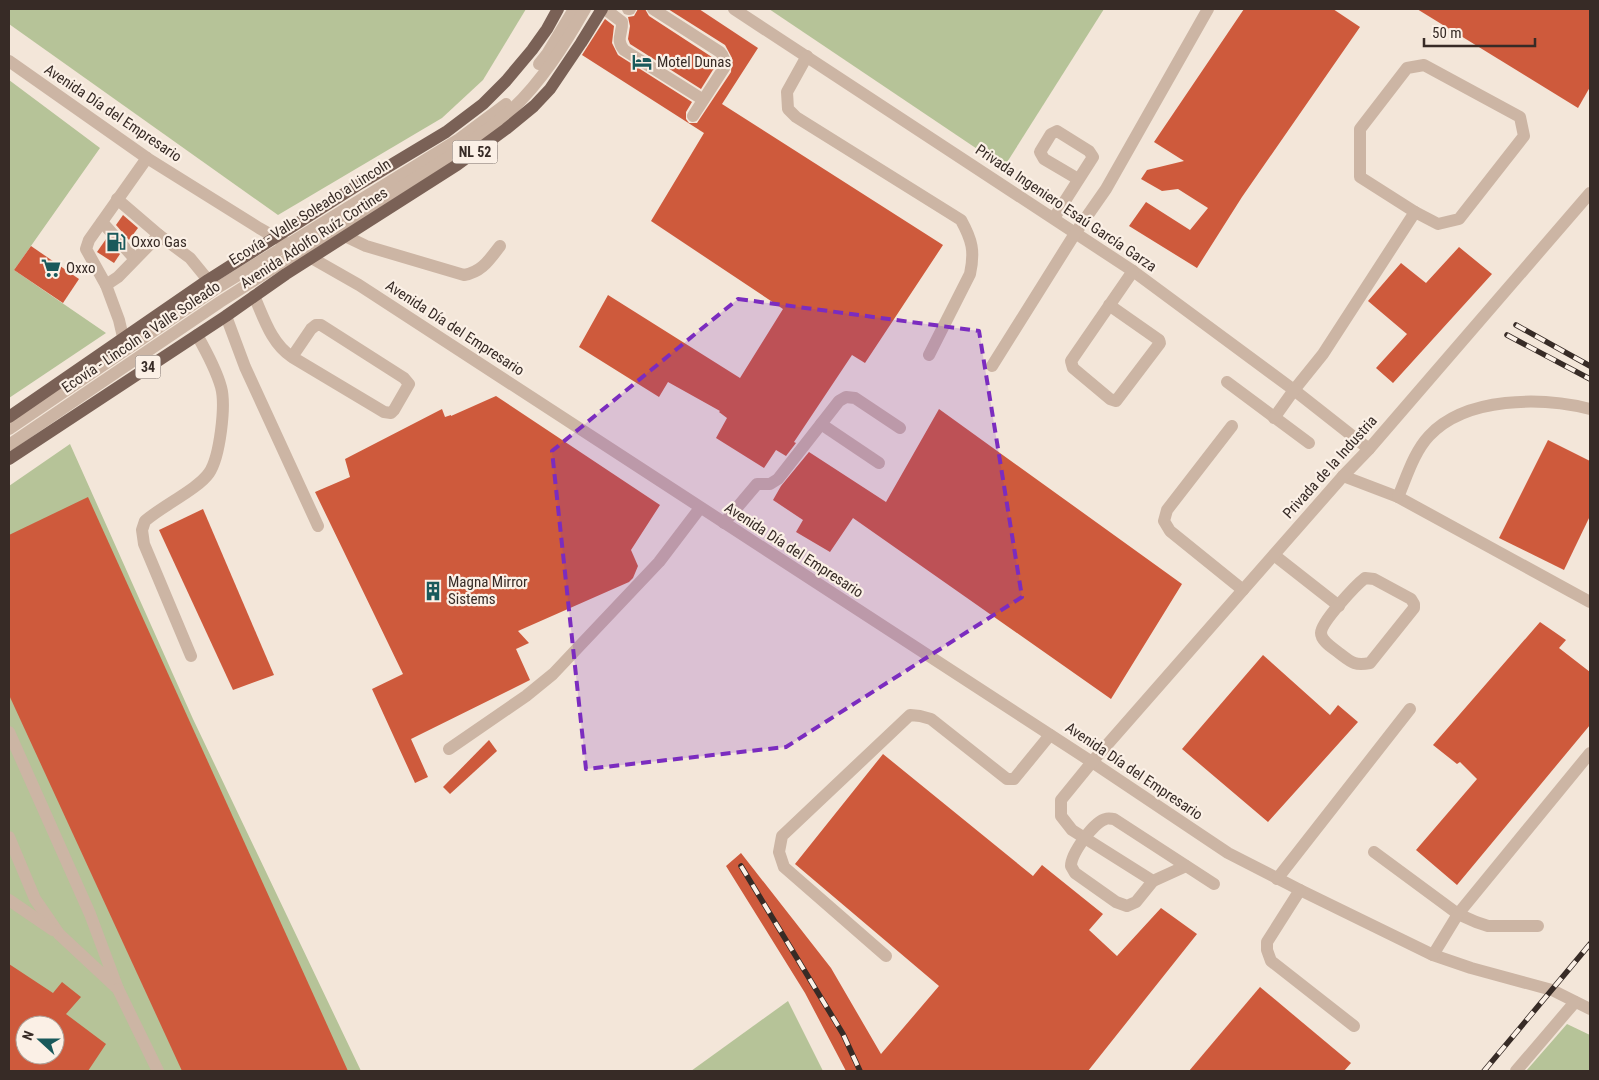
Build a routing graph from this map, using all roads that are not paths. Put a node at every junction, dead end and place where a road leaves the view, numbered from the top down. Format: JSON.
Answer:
{"nodes":[{"id":1,"x":558,"y":9,"type":"edge"},
{"id":2,"x":574,"y":9,"type":"edge"},
{"id":3,"x":585,"y":9,"type":"edge"},
{"id":4,"x":603,"y":9,"type":"edge"},
{"id":5,"x":653,"y":9,"type":"edge"},
{"id":6,"x":734,"y":9,"type":"edge"},
{"id":7,"x":1208,"y":9,"type":"edge"},
{"id":8,"x":807,"y":56,"type":"junction"},
{"id":9,"x":9,"y":61,"type":"edge"},
{"id":10,"x":702,"y":99,"type":"junction"},
{"id":11,"x":693,"y":116,"type":"dead end"},
{"id":12,"x":147,"y":158,"type":"junction"},
{"id":13,"x":1078,"y":179,"type":"dead end"},
{"id":14,"x":1590,"y":193,"type":"edge"},
{"id":15,"x":117,"y":199,"type":"junction"},
{"id":16,"x":1415,"y":212,"type":"junction"},
{"id":17,"x":1054,"y":218,"type":"junction"},
{"id":18,"x":102,"y":222,"type":"junction"},
{"id":19,"x":1076,"y":232,"type":"junction"},
{"id":20,"x":159,"y":235,"type":"junction"},
{"id":21,"x":346,"y":236,"type":"junction"},
{"id":22,"x":275,"y":237,"type":"junction"},
{"id":23,"x":289,"y":244,"type":"junction"},
{"id":24,"x":500,"y":246,"type":"dead end"},
{"id":25,"x":307,"y":254,"type":"junction"},
{"id":26,"x":134,"y":258,"type":"junction"},
{"id":27,"x":1132,"y":271,"type":"junction"},
{"id":28,"x":208,"y":280,"type":"junction"},
{"id":29,"x":106,"y":285,"type":"junction"},
{"id":30,"x":254,"y":296,"type":"junction"},
{"id":31,"x":1110,"y":305,"type":"junction"},
{"id":32,"x":226,"y":316,"type":"junction"},
{"id":33,"x":197,"y":335,"type":"junction"},
{"id":34,"x":123,"y":337,"type":"junction"},
{"id":35,"x":929,"y":355,"type":"dead end"},
{"id":36,"x":292,"y":357,"type":"junction"},
{"id":37,"x":992,"y":366,"type":"dead end"},
{"id":38,"x":1227,"y":382,"type":"dead end"},
{"id":39,"x":1294,"y":390,"type":"junction"},
{"id":40,"x":1590,"y":408,"type":"edge"},
{"id":41,"x":9,"y":417,"type":"edge"},
{"id":42,"x":1274,"y":418,"type":"junction"},
{"id":43,"x":821,"y":424,"type":"junction"},
{"id":44,"x":1232,"y":426,"type":"dead end"},
{"id":45,"x":900,"y":428,"type":"dead end"},
{"id":46,"x":9,"y":429,"type":"edge"},
{"id":47,"x":1309,"y":443,"type":"dead end"},
{"id":48,"x":9,"y":445,"type":"edge"},
{"id":49,"x":1369,"y":449,"type":"junction"},
{"id":50,"x":9,"y":459,"type":"edge"},
{"id":51,"x":879,"y":463,"type":"dead end"},
{"id":52,"x":1343,"y":476,"type":"junction"},
{"id":53,"x":1398,"y":497,"type":"junction"},
{"id":54,"x":700,"y":508,"type":"junction"},
{"id":55,"x":724,"y":523,"type":"junction"},
{"id":56,"x":318,"y":526,"type":"dead end"},
{"id":57,"x":1274,"y":556,"type":"junction"},
{"id":58,"x":1243,"y":590,"type":"junction"},
{"id":59,"x":1590,"y":602,"type":"edge"},
{"id":60,"x":1339,"y":606,"type":"junction"},
{"id":61,"x":191,"y":656,"type":"dead end"},
{"id":62,"x":1410,"y":710,"type":"dead end"},
{"id":63,"x":1050,"y":735,"type":"junction"},
{"id":64,"x":10,"y":736,"type":"edge"},
{"id":65,"x":448,"y":749,"type":"dead end"},
{"id":66,"x":1590,"y":753,"type":"edge"},
{"id":67,"x":1092,"y":762,"type":"junction"},
{"id":68,"x":9,"y":837,"type":"edge"},
{"id":69,"x":1084,"y":838,"type":"junction"},
{"id":70,"x":1374,"y":852,"type":"dead end"},
{"id":71,"x":1186,"y":866,"type":"junction"},
{"id":72,"x":1277,"y":879,"type":"junction"},
{"id":73,"x":1153,"y":881,"type":"junction"},
{"id":74,"x":1214,"y":884,"type":"dead end"},
{"id":75,"x":1300,"y":890,"type":"junction"},
{"id":76,"x":9,"y":900,"type":"edge"},
{"id":77,"x":1458,"y":914,"type":"junction"},
{"id":78,"x":1538,"y":926,"type":"dead end"},
{"id":79,"x":59,"y":934,"type":"junction"},
{"id":80,"x":1433,"y":955,"type":"junction"},
{"id":81,"x":886,"y":956,"type":"dead end"},
{"id":82,"x":118,"y":990,"type":"junction"},
{"id":83,"x":1575,"y":1002,"type":"junction"},
{"id":84,"x":1590,"y":1009,"type":"edge"},
{"id":85,"x":1354,"y":1026,"type":"dead end"},
{"id":86,"x":158,"y":1071,"type":"edge"},
{"id":87,"x":1516,"y":1071,"type":"edge"}],
"edges":[{"from":1,"to":22,"type":"main road","name":"Avenida Adolfo Ruíz Cortines","number":"NL 52"},
{"from":2,"to":23,"type":"street","name":"Ecovía - Valle Soleado a Lincoln"},
{"from":3,"to":25,"type":"street","name":"Ecovía - Lincoln a Valle Soleado"},
{"from":4,"to":10,"type":"street"},
{"from":4,"to":21,"type":"main road","name":"Avenida Adolfo Ruíz Cortines","number":"NL 52"},
{"from":5,"to":10,"type":"street"},
{"from":6,"to":8,"type":"street","name":"Privada Ingeniero Esaú García Garza"},
{"from":7,"to":19,"type":"street"},
{"from":8,"to":17,"type":"street","name":"Privada Ingeniero Esaú García Garza"},
{"from":8,"to":35,"type":"street"},
{"from":9,"to":12,"type":"street","name":"Avenida Día del Empresario"},
{"from":10,"to":11,"type":"street"},
{"from":12,"to":15,"type":"street"},
{"from":12,"to":22,"type":"street","name":"Avenida Día del Empresario"},
{"from":13,"to":17,"type":"street"},
{"from":14,"to":49,"type":"street","name":"Privada de la Industria"},
{"from":15,"to":18,"type":"street"},
{"from":15,"to":20,"type":"street"},
{"from":16,"to":16,"type":"street"},
{"from":16,"to":39,"type":"street"},
{"from":17,"to":19,"type":"street","name":"Privada Ingeniero Esaú García Garza"},
{"from":18,"to":26,"type":"street"},
{"from":18,"to":29,"type":"street"},
{"from":19,"to":27,"type":"street","name":"Privada Ingeniero Esaú García Garza"},
{"from":19,"to":37,"type":"street"},
{"from":20,"to":26,"type":"street"},
{"from":20,"to":28,"type":"street"},
{"from":21,"to":24,"type":"street"},
{"from":21,"to":25,"type":"main road","name":"Avenida Adolfo Ruíz Cortines","number":"NL 52"},
{"from":22,"to":23,"type":"street","name":"Avenida Día del Empresario"},
{"from":22,"to":28,"type":"main road","name":"Avenida Adolfo Ruíz Cortines","number":"34"},
{"from":23,"to":25,"type":"street","name":"Avenida Día del Empresario"},
{"from":23,"to":46,"type":"street","name":"Ecovía - Valle Soleado a Lincoln"},
{"from":25,"to":30,"type":"main road","name":"Avenida Adolfo Ruíz Cortines","number":"34"},
{"from":25,"to":48,"type":"street","name":"Ecovía - Lincoln a Valle Soleado"},
{"from":25,"to":54,"type":"street","name":"Avenida Día del Empresario"},
{"from":26,"to":29,"type":"street"},
{"from":27,"to":31,"type":"street"},
{"from":27,"to":39,"type":"street","name":"Privada Ingeniero Esaú García Garza"},
{"from":28,"to":34,"type":"main road","name":"Avenida Adolfo Ruíz Cortines","number":"34"},
{"from":29,"to":34,"type":"street"},
{"from":30,"to":32,"type":"main road","name":"Avenida Adolfo Ruíz Cortines","number":"34"},
{"from":30,"to":36,"type":"street"},
{"from":31,"to":31,"type":"street"},
{"from":32,"to":33,"type":"main road","name":"Avenida Adolfo Ruíz Cortines","number":"34"},
{"from":32,"to":56,"type":"street"},
{"from":33,"to":50,"type":"main road","name":"Avenida Adolfo Ruíz Cortines","number":"34"},
{"from":33,"to":61,"type":"street"},
{"from":34,"to":41,"type":"main road","name":"Avenida Adolfo Ruíz Cortines","number":"34"},
{"from":36,"to":36,"type":"street"},
{"from":38,"to":42,"type":"street"},
{"from":39,"to":42,"type":"street"},
{"from":39,"to":49,"type":"street","name":"Privada Ingeniero Esaú García Garza"},
{"from":40,"to":53,"type":"street"},
{"from":42,"to":47,"type":"street"},
{"from":43,"to":45,"type":"street"},
{"from":43,"to":51,"type":"street"},
{"from":43,"to":55,"type":"street"},
{"from":44,"to":58,"type":"street"},
{"from":49,"to":52,"type":"street","name":"Privada de la Industria"},
{"from":52,"to":53,"type":"street"},
{"from":52,"to":57,"type":"street","name":"Privada de la Industria"},
{"from":53,"to":59,"type":"street"},
{"from":54,"to":55,"type":"street","name":"Avenida Día del Empresario"},
{"from":54,"to":65,"type":"street"},
{"from":55,"to":63,"type":"street","name":"Avenida Día del Empresario"},
{"from":57,"to":58,"type":"street","name":"Privada de la Industria"},
{"from":57,"to":60,"type":"street"},
{"from":58,"to":67,"type":"street","name":"Privada de la Industria"},
{"from":60,"to":60,"type":"street"},
{"from":62,"to":72,"type":"street"},
{"from":63,"to":67,"type":"street","name":"Avenida Día del Empresario"},
{"from":63,"to":81,"type":"street"},
{"from":64,"to":82,"type":"street"},
{"from":66,"to":77,"type":"street"},
{"from":67,"to":69,"type":"street","name":"Privada de la Industria"},
{"from":67,"to":72,"type":"street","name":"Avenida Día del Empresario"},
{"from":68,"to":79,"type":"street"},
{"from":69,"to":71,"type":"street"},
{"from":69,"to":73,"type":"street","name":"Privada de la Industria"},
{"from":69,"to":73,"type":"street"},
{"from":70,"to":77,"type":"street"},
{"from":71,"to":73,"type":"street"},
{"from":71,"to":74,"type":"street"},
{"from":72,"to":75,"type":"street","name":"Avenida Día del Empresario"},
{"from":75,"to":80,"type":"street","name":"Avenida Día del Empresario"},
{"from":75,"to":85,"type":"street"},
{"from":76,"to":79,"type":"street"},
{"from":77,"to":78,"type":"street"},
{"from":77,"to":80,"type":"street"},
{"from":79,"to":82,"type":"street"},
{"from":80,"to":83,"type":"street","name":"Avenida Día del Empresario"},
{"from":82,"to":86,"type":"street"},
{"from":83,"to":84,"type":"street","name":"Avenida Día del Empresario"},
{"from":83,"to":87,"type":"street"}]}
